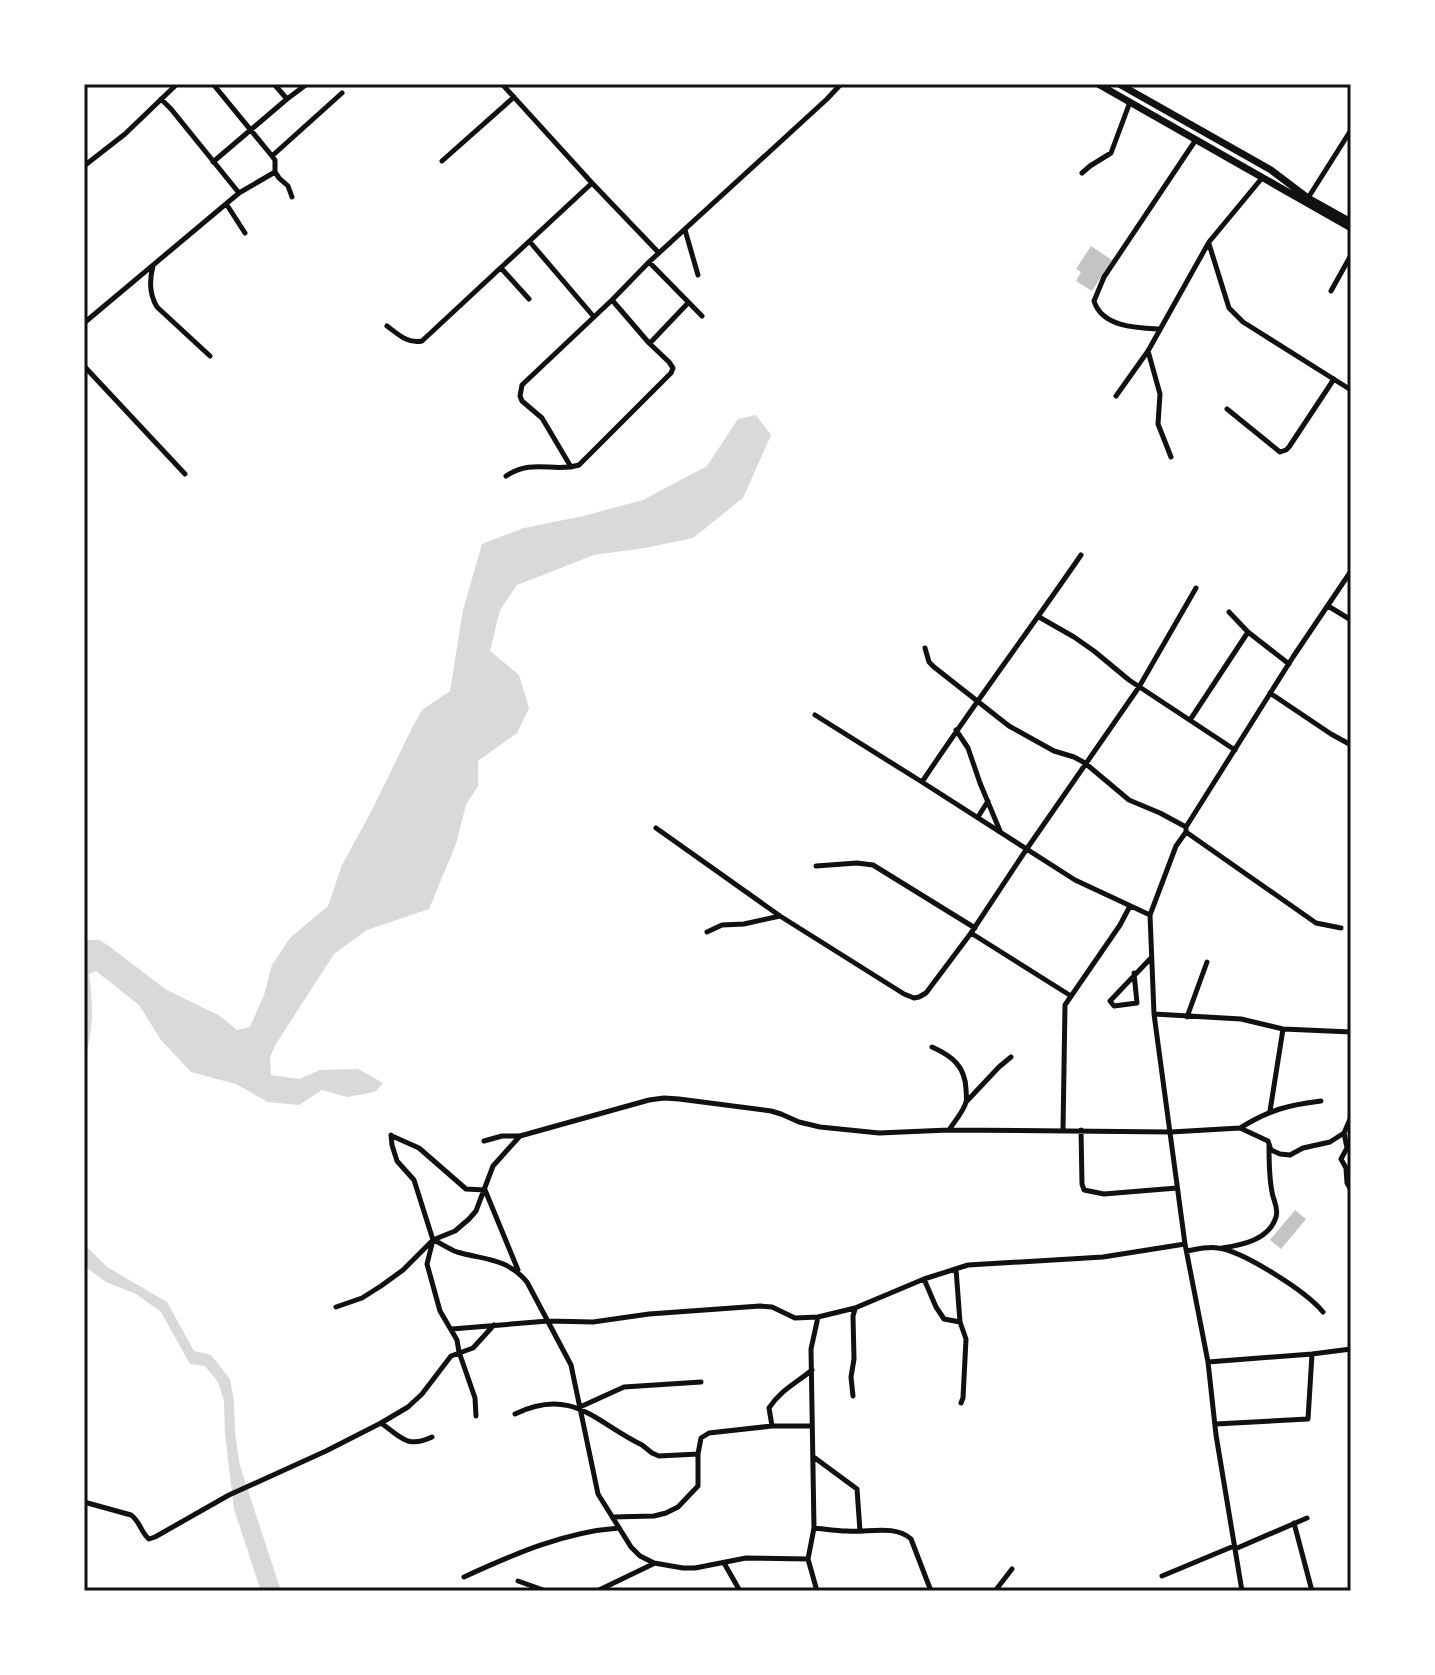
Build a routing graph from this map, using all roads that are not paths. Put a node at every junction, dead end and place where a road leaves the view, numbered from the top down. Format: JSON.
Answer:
{"nodes":[{"id":1,"x":177,"y":84,"type":"edge"},
{"id":2,"x":213,"y":84,"type":"edge"},
{"id":3,"x":274,"y":84,"type":"edge"},
{"id":4,"x":307,"y":84,"type":"edge"},
{"id":5,"x":502,"y":84,"type":"edge"},
{"id":6,"x":841,"y":84,"type":"edge"},
{"id":7,"x":1098,"y":84,"type":"edge"},
{"id":8,"x":1119,"y":84,"type":"edge"},
{"id":9,"x":342,"y":93,"type":"dead end"},
{"id":10,"x":514,"y":97,"type":"junction"},
{"id":11,"x":161,"y":99,"type":"junction"},
{"id":12,"x":287,"y":99,"type":"junction"},
{"id":13,"x":1130,"y":102,"type":"junction"},
{"id":14,"x":252,"y":129,"type":"junction"},
{"id":15,"x":1351,"y":130,"type":"edge"},
{"id":16,"x":1195,"y":141,"type":"junction"},
{"id":17,"x":272,"y":156,"type":"junction"},
{"id":18,"x":442,"y":161,"type":"dead end"},
{"id":19,"x":213,"y":162,"type":"junction"},
{"id":20,"x":84,"y":166,"type":"edge"},
{"id":21,"x":275,"y":172,"type":"junction"},
{"id":22,"x":1082,"y":173,"type":"dead end"},
{"id":23,"x":1262,"y":178,"type":"junction"},
{"id":24,"x":592,"y":183,"type":"junction"},
{"id":25,"x":239,"y":193,"type":"junction"},
{"id":26,"x":292,"y":197,"type":"dead end"},
{"id":27,"x":1308,"y":198,"type":"junction"},
{"id":28,"x":227,"y":205,"type":"junction"},
{"id":29,"x":1351,"y":222,"type":"edge"},
{"id":30,"x":1351,"y":228,"type":"edge"},
{"id":31,"x":685,"y":230,"type":"junction"},
{"id":32,"x":245,"y":233,"type":"dead end"},
{"id":33,"x":530,"y":242,"type":"junction"},
{"id":34,"x":1209,"y":242,"type":"junction"},
{"id":35,"x":659,"y":253,"type":"junction"},
{"id":36,"x":1351,"y":255,"type":"edge"},
{"id":37,"x":649,"y":262,"type":"junction"},
{"id":38,"x":154,"y":264,"type":"junction"},
{"id":39,"x":501,"y":268,"type":"junction"},
{"id":40,"x":698,"y":275,"type":"dead end"},
{"id":41,"x":1331,"y":291,"type":"dead end"},
{"id":42,"x":529,"y":299,"type":"dead end"},
{"id":43,"x":612,"y":300,"type":"junction"},
{"id":44,"x":688,"y":303,"type":"junction"},
{"id":45,"x":702,"y":316,"type":"dead end"},
{"id":46,"x":594,"y":317,"type":"junction"},
{"id":47,"x":84,"y":323,"type":"edge"},
{"id":48,"x":387,"y":326,"type":"dead end"},
{"id":49,"x":1159,"y":329,"type":"junction"},
{"id":50,"x":649,"y":343,"type":"junction"},
{"id":51,"x":1148,"y":351,"type":"junction"},
{"id":52,"x":210,"y":356,"type":"dead end"},
{"id":53,"x":84,"y":366,"type":"edge"},
{"id":54,"x":1334,"y":379,"type":"junction"},
{"id":55,"x":1351,"y":390,"type":"edge"},
{"id":56,"x":1116,"y":396,"type":"dead end"},
{"id":57,"x":1227,"y":409,"type":"dead end"},
{"id":58,"x":1171,"y":457,"type":"dead end"},
{"id":59,"x":571,"y":467,"type":"junction"},
{"id":60,"x":185,"y":474,"type":"dead end"},
{"id":61,"x":506,"y":476,"type":"dead end"},
{"id":62,"x":1081,"y":555,"type":"dead end"},
{"id":63,"x":1351,"y":571,"type":"edge"},
{"id":64,"x":1196,"y":588,"type":"dead end"},
{"id":65,"x":1328,"y":606,"type":"junction"},
{"id":66,"x":1229,"y":612,"type":"dead end"},
{"id":67,"x":1039,"y":617,"type":"junction"},
{"id":68,"x":1351,"y":620,"type":"edge"},
{"id":69,"x":1248,"y":632,"type":"junction"},
{"id":70,"x":925,"y":648,"type":"dead end"},
{"id":71,"x":1289,"y":664,"type":"junction"},
{"id":72,"x":1139,"y":687,"type":"junction"},
{"id":73,"x":1270,"y":693,"type":"junction"},
{"id":74,"x":977,"y":703,"type":"junction"},
{"id":75,"x":815,"y":715,"type":"dead end"},
{"id":76,"x":1190,"y":720,"type":"junction"},
{"id":77,"x":956,"y":730,"type":"junction"},
{"id":78,"x":1351,"y":745,"type":"edge"},
{"id":79,"x":1235,"y":750,"type":"junction"},
{"id":80,"x":1085,"y":763,"type":"junction"},
{"id":81,"x":922,"y":782,"type":"junction"},
{"id":82,"x":988,"y":800,"type":"junction"},
{"id":83,"x":978,"y":817,"type":"junction"},
{"id":84,"x":656,"y":828,"type":"dead end"},
{"id":85,"x":1186,"y":829,"type":"junction"},
{"id":86,"x":1000,"y":831,"type":"junction"},
{"id":87,"x":1026,"y":850,"type":"junction"},
{"id":88,"x":816,"y":866,"type":"dead end"},
{"id":89,"x":1130,"y":906,"type":"junction"},
{"id":90,"x":1150,"y":915,"type":"junction"},
{"id":91,"x":780,"y":916,"type":"junction"},
{"id":92,"x":1341,"y":928,"type":"dead end"},
{"id":93,"x":973,"y":931,"type":"junction"},
{"id":94,"x":707,"y":932,"type":"dead end"},
{"id":95,"x":1151,"y":958,"type":"junction"},
{"id":96,"x":1207,"y":962,"type":"dead end"},
{"id":97,"x":1134,"y":973,"type":"junction"},
{"id":98,"x":1071,"y":996,"type":"junction"},
{"id":99,"x":1154,"y":1014,"type":"junction"},
{"id":100,"x":1187,"y":1017,"type":"junction"},
{"id":101,"x":1283,"y":1029,"type":"junction"},
{"id":102,"x":1351,"y":1032,"type":"edge"},
{"id":103,"x":932,"y":1047,"type":"dead end"},
{"id":104,"x":1011,"y":1057,"type":"dead end"},
{"id":105,"x":967,"y":1101,"type":"junction"},
{"id":106,"x":1321,"y":1101,"type":"dead end"},
{"id":107,"x":1270,"y":1111,"type":"junction"},
{"id":108,"x":1351,"y":1117,"type":"edge"},
{"id":109,"x":1240,"y":1128,"type":"junction"},
{"id":110,"x":949,"y":1130,"type":"junction"},
{"id":111,"x":1063,"y":1130,"type":"junction"},
{"id":112,"x":1081,"y":1130,"type":"junction"},
{"id":113,"x":1171,"y":1132,"type":"junction"},
{"id":114,"x":1344,"y":1133,"type":"junction"},
{"id":115,"x":520,"y":1136,"type":"junction"},
{"id":116,"x":484,"y":1141,"type":"dead end"},
{"id":117,"x":1268,"y":1141,"type":"junction"},
{"id":118,"x":1177,"y":1188,"type":"junction"},
{"id":119,"x":485,"y":1190,"type":"junction"},
{"id":120,"x":1351,"y":1190,"type":"edge"},
{"id":121,"x":433,"y":1240,"type":"junction"},
{"id":122,"x":1185,"y":1244,"type":"junction"},
{"id":123,"x":1222,"y":1248,"type":"junction"},
{"id":124,"x":1187,"y":1251,"type":"junction"},
{"id":125,"x":956,"y":1269,"type":"junction"},
{"id":126,"x":519,"y":1272,"type":"junction"},
{"id":127,"x":924,"y":1279,"type":"junction"},
{"id":128,"x":336,"y":1307,"type":"dead end"},
{"id":129,"x":855,"y":1308,"type":"junction"},
{"id":130,"x":1323,"y":1312,"type":"dead end"},
{"id":131,"x":818,"y":1317,"type":"junction"},
{"id":132,"x":548,"y":1321,"type":"junction"},
{"id":133,"x":960,"y":1322,"type":"junction"},
{"id":134,"x":494,"y":1325,"type":"junction"},
{"id":135,"x":452,"y":1329,"type":"junction"},
{"id":136,"x":1351,"y":1349,"type":"edge"},
{"id":137,"x":459,"y":1352,"type":"junction"},
{"id":138,"x":1312,"y":1354,"type":"junction"},
{"id":139,"x":1208,"y":1362,"type":"junction"},
{"id":140,"x":812,"y":1370,"type":"junction"},
{"id":141,"x":701,"y":1382,"type":"dead end"},
{"id":142,"x":853,"y":1396,"type":"dead end"},
{"id":143,"x":961,"y":1403,"type":"dead end"},
{"id":144,"x":579,"y":1407,"type":"junction"},
{"id":145,"x":515,"y":1414,"type":"dead end"},
{"id":146,"x":476,"y":1416,"type":"dead end"},
{"id":147,"x":381,"y":1423,"type":"junction"},
{"id":148,"x":1216,"y":1424,"type":"junction"},
{"id":149,"x":772,"y":1426,"type":"junction"},
{"id":150,"x":812,"y":1426,"type":"junction"},
{"id":151,"x":432,"y":1437,"type":"dead end"},
{"id":152,"x":698,"y":1454,"type":"junction"},
{"id":153,"x":814,"y":1457,"type":"junction"},
{"id":154,"x":84,"y":1502,"type":"edge"},
{"id":155,"x":612,"y":1517,"type":"junction"},
{"id":156,"x":1307,"y":1518,"type":"dead end"},
{"id":157,"x":1294,"y":1523,"type":"junction"},
{"id":158,"x":619,"y":1528,"type":"junction"},
{"id":159,"x":814,"y":1528,"type":"junction"},
{"id":160,"x":860,"y":1531,"type":"junction"},
{"id":161,"x":1234,"y":1548,"type":"junction"},
{"id":162,"x":808,"y":1559,"type":"junction"},
{"id":163,"x":654,"y":1563,"type":"junction"},
{"id":164,"x":724,"y":1563,"type":"junction"},
{"id":165,"x":1012,"y":1569,"type":"dead end"},
{"id":166,"x":1162,"y":1576,"type":"dead end"},
{"id":167,"x":464,"y":1577,"type":"dead end"},
{"id":168,"x":518,"y":1581,"type":"dead end"},
{"id":169,"x":546,"y":1591,"type":"edge"},
{"id":170,"x":597,"y":1591,"type":"edge"},
{"id":171,"x":740,"y":1591,"type":"edge"},
{"id":172,"x":817,"y":1591,"type":"edge"},
{"id":173,"x":931,"y":1591,"type":"edge"},
{"id":174,"x":995,"y":1591,"type":"edge"},
{"id":175,"x":1242,"y":1591,"type":"edge"},
{"id":176,"x":1312,"y":1591,"type":"edge"}],
"edges":[{"from":1,"to":11,"type":"street"},
{"from":2,"to":14,"type":"street"},
{"from":3,"to":12,"type":"street"},
{"from":4,"to":12,"type":"street"},
{"from":5,"to":10,"type":"street"},
{"from":6,"to":31,"type":"street"},
{"from":7,"to":13,"type":"main road"},
{"from":8,"to":27,"type":"main road"},
{"from":9,"to":17,"type":"street"},
{"from":10,"to":18,"type":"street"},
{"from":10,"to":24,"type":"street"},
{"from":11,"to":19,"type":"street"},
{"from":11,"to":20,"type":"street"},
{"from":12,"to":14,"type":"street"},
{"from":13,"to":16,"type":"main road"},
{"from":13,"to":22,"type":"street"},
{"from":14,"to":17,"type":"street"},
{"from":14,"to":19,"type":"street"},
{"from":15,"to":27,"type":"street"},
{"from":16,"to":23,"type":"main road"},
{"from":16,"to":49,"type":"street"},
{"from":17,"to":21,"type":"street"},
{"from":19,"to":25,"type":"street"},
{"from":21,"to":25,"type":"street"},
{"from":21,"to":26,"type":"street"},
{"from":23,"to":30,"type":"main road"},
{"from":23,"to":34,"type":"street"},
{"from":24,"to":33,"type":"street"},
{"from":24,"to":35,"type":"street"},
{"from":25,"to":28,"type":"street"},
{"from":27,"to":29,"type":"main road"},
{"from":28,"to":32,"type":"street"},
{"from":28,"to":38,"type":"street"},
{"from":31,"to":35,"type":"street"},
{"from":31,"to":40,"type":"street"},
{"from":33,"to":39,"type":"street"},
{"from":33,"to":46,"type":"street"},
{"from":34,"to":49,"type":"street"},
{"from":34,"to":54,"type":"street"},
{"from":35,"to":37,"type":"street"},
{"from":36,"to":41,"type":"street"},
{"from":37,"to":43,"type":"street"},
{"from":37,"to":44,"type":"street"},
{"from":38,"to":47,"type":"street"},
{"from":38,"to":52,"type":"street"},
{"from":39,"to":42,"type":"street"},
{"from":39,"to":48,"type":"street"},
{"from":43,"to":46,"type":"street"},
{"from":43,"to":50,"type":"street"},
{"from":44,"to":45,"type":"street"},
{"from":44,"to":50,"type":"street"},
{"from":46,"to":59,"type":"street"},
{"from":49,"to":51,"type":"street"},
{"from":50,"to":59,"type":"street"},
{"from":51,"to":56,"type":"street"},
{"from":51,"to":58,"type":"street"},
{"from":53,"to":60,"type":"street"},
{"from":54,"to":55,"type":"street"},
{"from":54,"to":57,"type":"street"},
{"from":59,"to":61,"type":"street"},
{"from":62,"to":67,"type":"street"},
{"from":63,"to":65,"type":"street"},
{"from":64,"to":72,"type":"street"},
{"from":65,"to":68,"type":"street"},
{"from":65,"to":71,"type":"street"},
{"from":66,"to":69,"type":"street"},
{"from":67,"to":72,"type":"street"},
{"from":67,"to":74,"type":"street"},
{"from":69,"to":71,"type":"street"},
{"from":69,"to":76,"type":"street"},
{"from":70,"to":74,"type":"street"},
{"from":71,"to":73,"type":"street"},
{"from":72,"to":76,"type":"street"},
{"from":72,"to":80,"type":"street"},
{"from":73,"to":78,"type":"street"},
{"from":73,"to":79,"type":"street"},
{"from":74,"to":77,"type":"street"},
{"from":74,"to":80,"type":"street"},
{"from":75,"to":81,"type":"street"},
{"from":76,"to":79,"type":"street"},
{"from":77,"to":81,"type":"street"},
{"from":77,"to":82,"type":"street"},
{"from":79,"to":85,"type":"street"},
{"from":80,"to":85,"type":"street"},
{"from":80,"to":87,"type":"street"},
{"from":81,"to":83,"type":"street"},
{"from":82,"to":83,"type":"street"},
{"from":82,"to":86,"type":"street"},
{"from":83,"to":86,"type":"street"},
{"from":84,"to":91,"type":"street"},
{"from":85,"to":90,"type":"street"},
{"from":85,"to":92,"type":"street"},
{"from":86,"to":87,"type":"street"},
{"from":87,"to":89,"type":"street"},
{"from":87,"to":93,"type":"street"},
{"from":88,"to":93,"type":"street"},
{"from":89,"to":90,"type":"street"},
{"from":89,"to":98,"type":"street"},
{"from":90,"to":95,"type":"street"},
{"from":91,"to":93,"type":"street"},
{"from":91,"to":94,"type":"street"},
{"from":93,"to":98,"type":"street"},
{"from":95,"to":97,"type":"street"},
{"from":95,"to":99,"type":"street"},
{"from":96,"to":100,"type":"street"},
{"from":97,"to":97,"type":"street"},
{"from":98,"to":111,"type":"street"},
{"from":99,"to":100,"type":"street"},
{"from":99,"to":113,"type":"street"},
{"from":100,"to":101,"type":"street"},
{"from":101,"to":102,"type":"street"},
{"from":101,"to":107,"type":"street"},
{"from":103,"to":105,"type":"street"},
{"from":104,"to":105,"type":"street"},
{"from":105,"to":110,"type":"street"},
{"from":106,"to":107,"type":"street"},
{"from":107,"to":109,"type":"street"},
{"from":108,"to":114,"type":"street"},
{"from":109,"to":113,"type":"street"},
{"from":109,"to":117,"type":"street"},
{"from":110,"to":111,"type":"street"},
{"from":110,"to":115,"type":"street"},
{"from":111,"to":112,"type":"street"},
{"from":112,"to":113,"type":"street"},
{"from":112,"to":118,"type":"street"},
{"from":113,"to":118,"type":"street"},
{"from":114,"to":117,"type":"street"},
{"from":114,"to":120,"type":"street"},
{"from":115,"to":116,"type":"street"},
{"from":115,"to":119,"type":"street"},
{"from":117,"to":123,"type":"street"},
{"from":118,"to":122,"type":"street"},
{"from":119,"to":121,"type":"street"},
{"from":119,"to":121,"type":"street"},
{"from":119,"to":126,"type":"street"},
{"from":121,"to":126,"type":"street"},
{"from":121,"to":128,"type":"street"},
{"from":121,"to":135,"type":"street"},
{"from":122,"to":124,"type":"street"},
{"from":122,"to":125,"type":"street"},
{"from":123,"to":124,"type":"street"},
{"from":123,"to":130,"type":"street"},
{"from":124,"to":139,"type":"street"},
{"from":125,"to":127,"type":"street"},
{"from":125,"to":133,"type":"street"},
{"from":126,"to":132,"type":"street"},
{"from":127,"to":129,"type":"street"},
{"from":127,"to":133,"type":"street"},
{"from":129,"to":131,"type":"street"},
{"from":129,"to":142,"type":"street"},
{"from":131,"to":132,"type":"street"},
{"from":131,"to":140,"type":"street"},
{"from":132,"to":134,"type":"street"},
{"from":132,"to":144,"type":"street"},
{"from":133,"to":143,"type":"street"},
{"from":134,"to":135,"type":"street"},
{"from":134,"to":137,"type":"street"},
{"from":135,"to":137,"type":"street"},
{"from":136,"to":138,"type":"street"},
{"from":137,"to":146,"type":"street"},
{"from":137,"to":147,"type":"street"},
{"from":138,"to":139,"type":"street"},
{"from":138,"to":148,"type":"street"},
{"from":139,"to":148,"type":"street"},
{"from":140,"to":149,"type":"street"},
{"from":140,"to":150,"type":"street"},
{"from":141,"to":144,"type":"street"},
{"from":144,"to":145,"type":"street"},
{"from":144,"to":152,"type":"street"},
{"from":144,"to":155,"type":"street"},
{"from":147,"to":151,"type":"street"},
{"from":147,"to":154,"type":"street"},
{"from":148,"to":161,"type":"street"},
{"from":149,"to":150,"type":"street"},
{"from":149,"to":152,"type":"street"},
{"from":150,"to":153,"type":"street"},
{"from":152,"to":155,"type":"street"},
{"from":153,"to":159,"type":"street"},
{"from":153,"to":160,"type":"street"},
{"from":155,"to":158,"type":"street"},
{"from":156,"to":157,"type":"street"},
{"from":157,"to":161,"type":"street"},
{"from":157,"to":176,"type":"street"},
{"from":158,"to":163,"type":"street"},
{"from":158,"to":167,"type":"street"},
{"from":159,"to":160,"type":"street"},
{"from":159,"to":162,"type":"street"},
{"from":160,"to":173,"type":"street"},
{"from":161,"to":166,"type":"street"},
{"from":161,"to":175,"type":"street"},
{"from":162,"to":164,"type":"street"},
{"from":162,"to":172,"type":"street"},
{"from":163,"to":164,"type":"street"},
{"from":163,"to":170,"type":"street"},
{"from":164,"to":171,"type":"street"},
{"from":165,"to":174,"type":"street"},
{"from":168,"to":169,"type":"street"}]}
